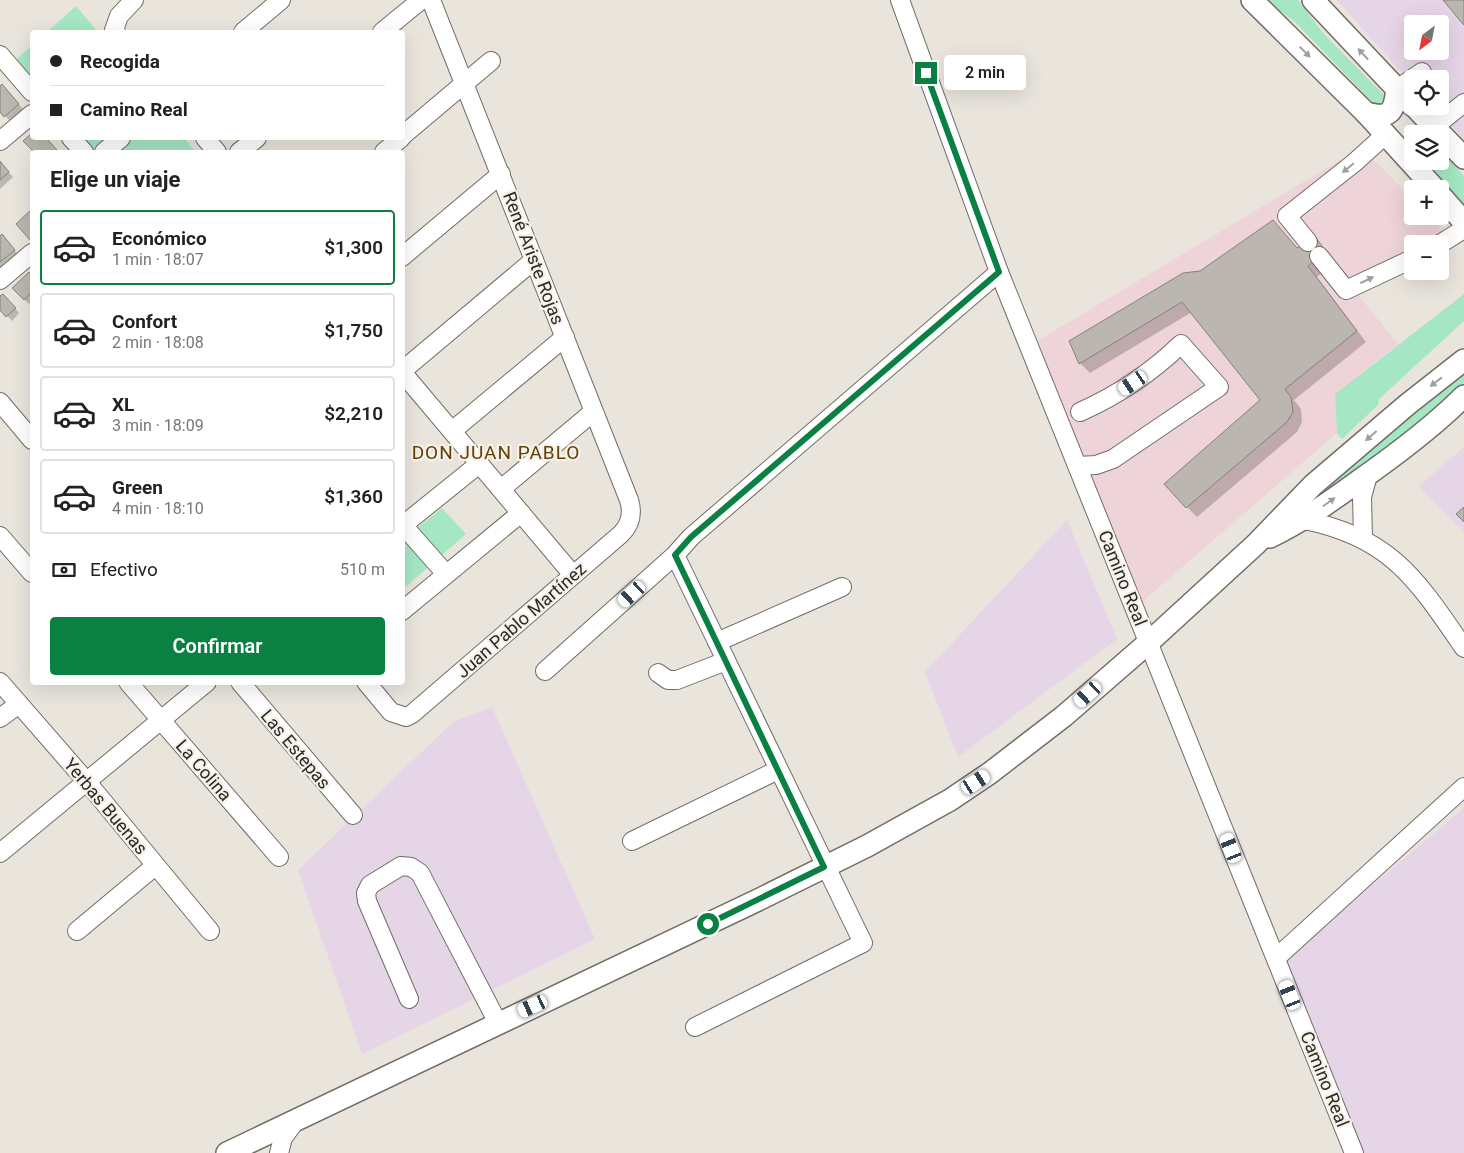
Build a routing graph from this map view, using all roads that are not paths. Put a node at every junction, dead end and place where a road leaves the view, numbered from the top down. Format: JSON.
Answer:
{"nodes":[{"id":1,"x":134,"y":0,"type":"edge"},
{"id":2,"x":281,"y":0,"type":"edge"},
{"id":3,"x":421,"y":0,"type":"edge"},
{"id":4,"x":431,"y":0,"type":"edge"},
{"id":5,"x":900,"y":0,"type":"edge"},
{"id":6,"x":1252,"y":0,"type":"edge"},
{"id":7,"x":1313,"y":0,"type":"edge"},
{"id":8,"x":116,"y":30,"type":"edge"},
{"id":9,"x":245,"y":30,"type":"edge"},
{"id":10,"x":384,"y":30,"type":"edge"},
{"id":11,"x":0,"y":54,"type":"edge"},
{"id":12,"x":491,"y":60,"type":"dead end"},
{"id":13,"x":464,"y":83,"type":"junction"},
{"id":14,"x":1404,"y":84,"type":"edge"},
{"id":15,"x":1397,"y":89,"type":"junction"},
{"id":16,"x":30,"y":90,"type":"edge"},
{"id":17,"x":1404,"y":96,"type":"edge"},
{"id":18,"x":1464,"y":103,"type":"edge"},
{"id":19,"x":1366,"y":112,"type":"junction"},
{"id":20,"x":1422,"y":115,"type":"edge"},
{"id":21,"x":30,"y":116,"type":"edge"},
{"id":22,"x":1430,"y":125,"type":"edge"},
{"id":23,"x":1448,"y":125,"type":"edge"},
{"id":24,"x":405,"y":134,"type":"edge"},
{"id":25,"x":1385,"y":135,"type":"junction"},
{"id":26,"x":73,"y":140,"type":"edge"},
{"id":27,"x":119,"y":140,"type":"edge"},
{"id":28,"x":206,"y":140,"type":"edge"},
{"id":29,"x":254,"y":140,"type":"edge"},
{"id":30,"x":398,"y":140,"type":"edge"},
{"id":31,"x":0,"y":141,"type":"edge"},
{"id":32,"x":1449,"y":144,"type":"edge"},
{"id":33,"x":82,"y":150,"type":"edge"},
{"id":34,"x":106,"y":150,"type":"edge"},
{"id":35,"x":215,"y":150,"type":"edge"},
{"id":36,"x":242,"y":150,"type":"edge"},
{"id":37,"x":386,"y":150,"type":"edge"},
{"id":38,"x":1464,"y":158,"type":"edge"},
{"id":39,"x":501,"y":174,"type":"junction"},
{"id":40,"x":1427,"y":180,"type":"edge"},
{"id":41,"x":1449,"y":205,"type":"edge"},
{"id":42,"x":1464,"y":222,"type":"edge"},
{"id":43,"x":1464,"y":228,"type":"edge"},
{"id":44,"x":1449,"y":238,"type":"edge"},
{"id":45,"x":30,"y":254,"type":"edge"},
{"id":46,"x":405,"y":254,"type":"edge"},
{"id":47,"x":534,"y":260,"type":"junction"},
{"id":48,"x":1404,"y":263,"type":"edge"},
{"id":49,"x":999,"y":272,"type":"junction"},
{"id":50,"x":0,"y":280,"type":"edge"},
{"id":51,"x":565,"y":337,"type":"junction"},
{"id":52,"x":1464,"y":360,"type":"edge"},
{"id":53,"x":405,"y":369,"type":"edge"},
{"id":54,"x":405,"y":376,"type":"edge"},
{"id":55,"x":1464,"y":396,"type":"edge"},
{"id":56,"x":1050,"y":397,"type":"junction"},
{"id":57,"x":0,"y":402,"type":"edge"},
{"id":58,"x":593,"y":412,"type":"junction"},
{"id":59,"x":1080,"y":412,"type":"junction"},
{"id":60,"x":452,"y":432,"type":"junction"},
{"id":61,"x":1065,"y":434,"type":"junction"},
{"id":62,"x":30,"y":438,"type":"edge"},
{"id":63,"x":1105,"y":463,"type":"junction"},
{"id":64,"x":479,"y":464,"type":"junction"},
{"id":65,"x":1078,"y":466,"type":"junction"},
{"id":66,"x":1368,"y":475,"type":"junction"},
{"id":67,"x":501,"y":489,"type":"junction"},
{"id":68,"x":1088,"y":489,"type":"junction"},
{"id":69,"x":521,"y":513,"type":"junction"},
{"id":70,"x":631,"y":518,"type":"joint"},
{"id":71,"x":1304,"y":520,"type":"junction"},
{"id":72,"x":405,"y":523,"type":"edge"},
{"id":73,"x":405,"y":527,"type":"edge"},
{"id":74,"x":0,"y":536,"type":"edge"},
{"id":75,"x":1362,"y":538,"type":"junction"},
{"id":76,"x":1256,"y":544,"type":"junction"},
{"id":77,"x":675,"y":555,"type":"junction"},
{"id":78,"x":30,"y":571,"type":"edge"},
{"id":79,"x":446,"y":574,"type":"junction"},
{"id":80,"x":573,"y":575,"type":"junction"},
{"id":81,"x":842,"y":587,"type":"dead end"},
{"id":82,"x":405,"y":608,"type":"edge"},
{"id":83,"x":717,"y":642,"type":"junction"},
{"id":84,"x":1148,"y":643,"type":"junction"},
{"id":85,"x":1464,"y":648,"type":"edge"},
{"id":86,"x":726,"y":661,"type":"junction"},
{"id":87,"x":545,"y":671,"type":"dead end"},
{"id":88,"x":658,"y":673,"type":"dead end"},
{"id":89,"x":0,"y":682,"type":"edge"},
{"id":90,"x":131,"y":685,"type":"edge"},
{"id":91,"x":203,"y":685,"type":"edge"},
{"id":92,"x":243,"y":685,"type":"edge"},
{"id":93,"x":368,"y":685,"type":"edge"},
{"id":94,"x":19,"y":704,"type":"junction"},
{"id":95,"x":0,"y":718,"type":"edge"},
{"id":96,"x":161,"y":720,"type":"junction"},
{"id":97,"x":778,"y":770,"type":"junction"},
{"id":98,"x":87,"y":782,"type":"junction"},
{"id":99,"x":1464,"y":787,"type":"edge"},
{"id":100,"x":353,"y":815,"type":"dead end"},
{"id":101,"x":632,"y":841,"type":"dead end"},
{"id":102,"x":0,"y":853,"type":"edge"},
{"id":103,"x":279,"y":857,"type":"dead end"},
{"id":104,"x":156,"y":866,"type":"junction"},
{"id":105,"x":824,"y":867,"type":"junction"},
{"id":106,"x":77,"y":931,"type":"dead end"},
{"id":107,"x":210,"y":931,"type":"dead end"},
{"id":108,"x":1276,"y":958,"type":"junction"},
{"id":109,"x":409,"y":999,"type":"dead end"},
{"id":110,"x":498,"y":1023,"type":"junction"},
{"id":111,"x":695,"y":1027,"type":"dead end"},
{"id":112,"x":296,"y":1120,"type":"junction"},
{"id":113,"x":1348,"y":1149,"type":"edge"},
{"id":114,"x":227,"y":1153,"type":"edge"},
{"id":115,"x":279,"y":1153,"type":"edge"}],
"edges":[{"from":1,"to":8,"type":"street"},
{"from":2,"to":9,"type":"street"},
{"from":3,"to":10,"type":"street"},
{"from":4,"to":13,"type":"street","name":"René Ariste Rojas"},
{"from":5,"to":49,"type":"street","name":"Camino Real"},
{"from":6,"to":19,"type":"main road","one_way":true},
{"from":15,"to":7,"type":"main road","one_way":true},
{"from":11,"to":16,"type":"street"},
{"from":12,"to":13,"type":"street"},
{"from":13,"to":24,"type":"street"},
{"from":13,"to":39,"type":"street","name":"René Ariste Rojas"},
{"from":14,"to":15,"type":"street"},
{"from":15,"to":17,"type":"main road"},
{"from":15,"to":19,"type":"main road"},
{"from":18,"to":23,"type":"street"},
{"from":19,"to":25,"type":"main road"},
{"from":20,"to":22,"type":"main road"},
{"from":21,"to":31,"type":"street"},
{"from":25,"to":40,"type":"main road"},
{"from":25,"to":48,"type":"street","one_way":true},
{"from":26,"to":33,"type":"street"},
{"from":27,"to":34,"type":"street"},
{"from":28,"to":35,"type":"street"},
{"from":29,"to":36,"type":"street"},
{"from":30,"to":37,"type":"street"},
{"from":32,"to":38,"type":"main road"},
{"from":39,"to":46,"type":"street"},
{"from":39,"to":47,"type":"street","name":"René Ariste Rojas"},
{"from":41,"to":42,"type":"main road"},
{"from":43,"to":44,"type":"street"},
{"from":45,"to":50,"type":"street"},
{"from":47,"to":51,"type":"street","name":"René Ariste Rojas"},
{"from":47,"to":53,"type":"street"},
{"from":49,"to":56,"type":"street","name":"Camino Real"},
{"from":49,"to":77,"type":"street"},
{"from":51,"to":58,"type":"street","name":"René Ariste Rojas"},
{"from":51,"to":60,"type":"street"},
{"from":52,"to":76,"type":"main road","one_way":true},
{"from":54,"to":60,"type":"street"},
{"from":55,"to":66,"type":"main road"},
{"from":56,"to":59,"type":"street"},
{"from":56,"to":61,"type":"street","name":"Camino Real"},
{"from":57,"to":62,"type":"street"},
{"from":58,"to":67,"type":"street"},
{"from":58,"to":70,"type":"street","name":"René Ariste Rojas"},
{"from":59,"to":61,"type":"street"},
{"from":59,"to":63,"type":"street"},
{"from":60,"to":64,"type":"street"},
{"from":61,"to":65,"type":"street","name":"Camino Real"},
{"from":63,"to":65,"type":"street"},
{"from":63,"to":68,"type":"street"},
{"from":64,"to":67,"type":"street"},
{"from":64,"to":72,"type":"street"},
{"from":65,"to":68,"type":"street","name":"Camino Real"},
{"from":71,"to":66,"type":"main road","one_way":true},
{"from":66,"to":75,"type":"street"},
{"from":67,"to":69,"type":"street"},
{"from":68,"to":84,"type":"street","name":"Camino Real"},
{"from":69,"to":79,"type":"street"},
{"from":69,"to":80,"type":"street"},
{"from":70,"to":80,"type":"street","name":"Juan Pablo Martínez"},
{"from":71,"to":75,"type":"street"},
{"from":71,"to":76,"type":"main road"},
{"from":73,"to":79,"type":"street"},
{"from":74,"to":78,"type":"street"},
{"from":75,"to":85,"type":"street"},
{"from":76,"to":84,"type":"main road"},
{"from":77,"to":83,"type":"street"},
{"from":77,"to":87,"type":"street"},
{"from":79,"to":82,"type":"street"},
{"from":80,"to":93,"type":"street","name":"Juan Pablo Martínez"},
{"from":81,"to":83,"type":"street"},
{"from":83,"to":86,"type":"street"},
{"from":84,"to":105,"type":"main road"},
{"from":84,"to":108,"type":"street","name":"Camino Real"},
{"from":86,"to":88,"type":"street"},
{"from":86,"to":97,"type":"street"},
{"from":89,"to":94,"type":"street","name":"Yerbas Buenas"},
{"from":90,"to":96,"type":"street","name":"La Colina"},
{"from":91,"to":96,"type":"street"},
{"from":92,"to":100,"type":"street","name":"Las Estepas"},
{"from":94,"to":95,"type":"street"},
{"from":94,"to":98,"type":"street","name":"Yerbas Buenas"},
{"from":96,"to":98,"type":"street"},
{"from":96,"to":103,"type":"street","name":"La Colina"},
{"from":97,"to":101,"type":"street"},
{"from":97,"to":105,"type":"street"},
{"from":98,"to":102,"type":"street"},
{"from":98,"to":104,"type":"street","name":"Yerbas Buenas"},
{"from":99,"to":108,"type":"street"},
{"from":104,"to":106,"type":"street"},
{"from":104,"to":107,"type":"street","name":"Yerbas Buenas"},
{"from":105,"to":110,"type":"main road"},
{"from":105,"to":111,"type":"street"},
{"from":108,"to":113,"type":"street","name":"Camino Real"},
{"from":109,"to":110,"type":"street"},
{"from":110,"to":112,"type":"main road"},
{"from":112,"to":114,"type":"main road"},
{"from":112,"to":115,"type":"street"}]}
